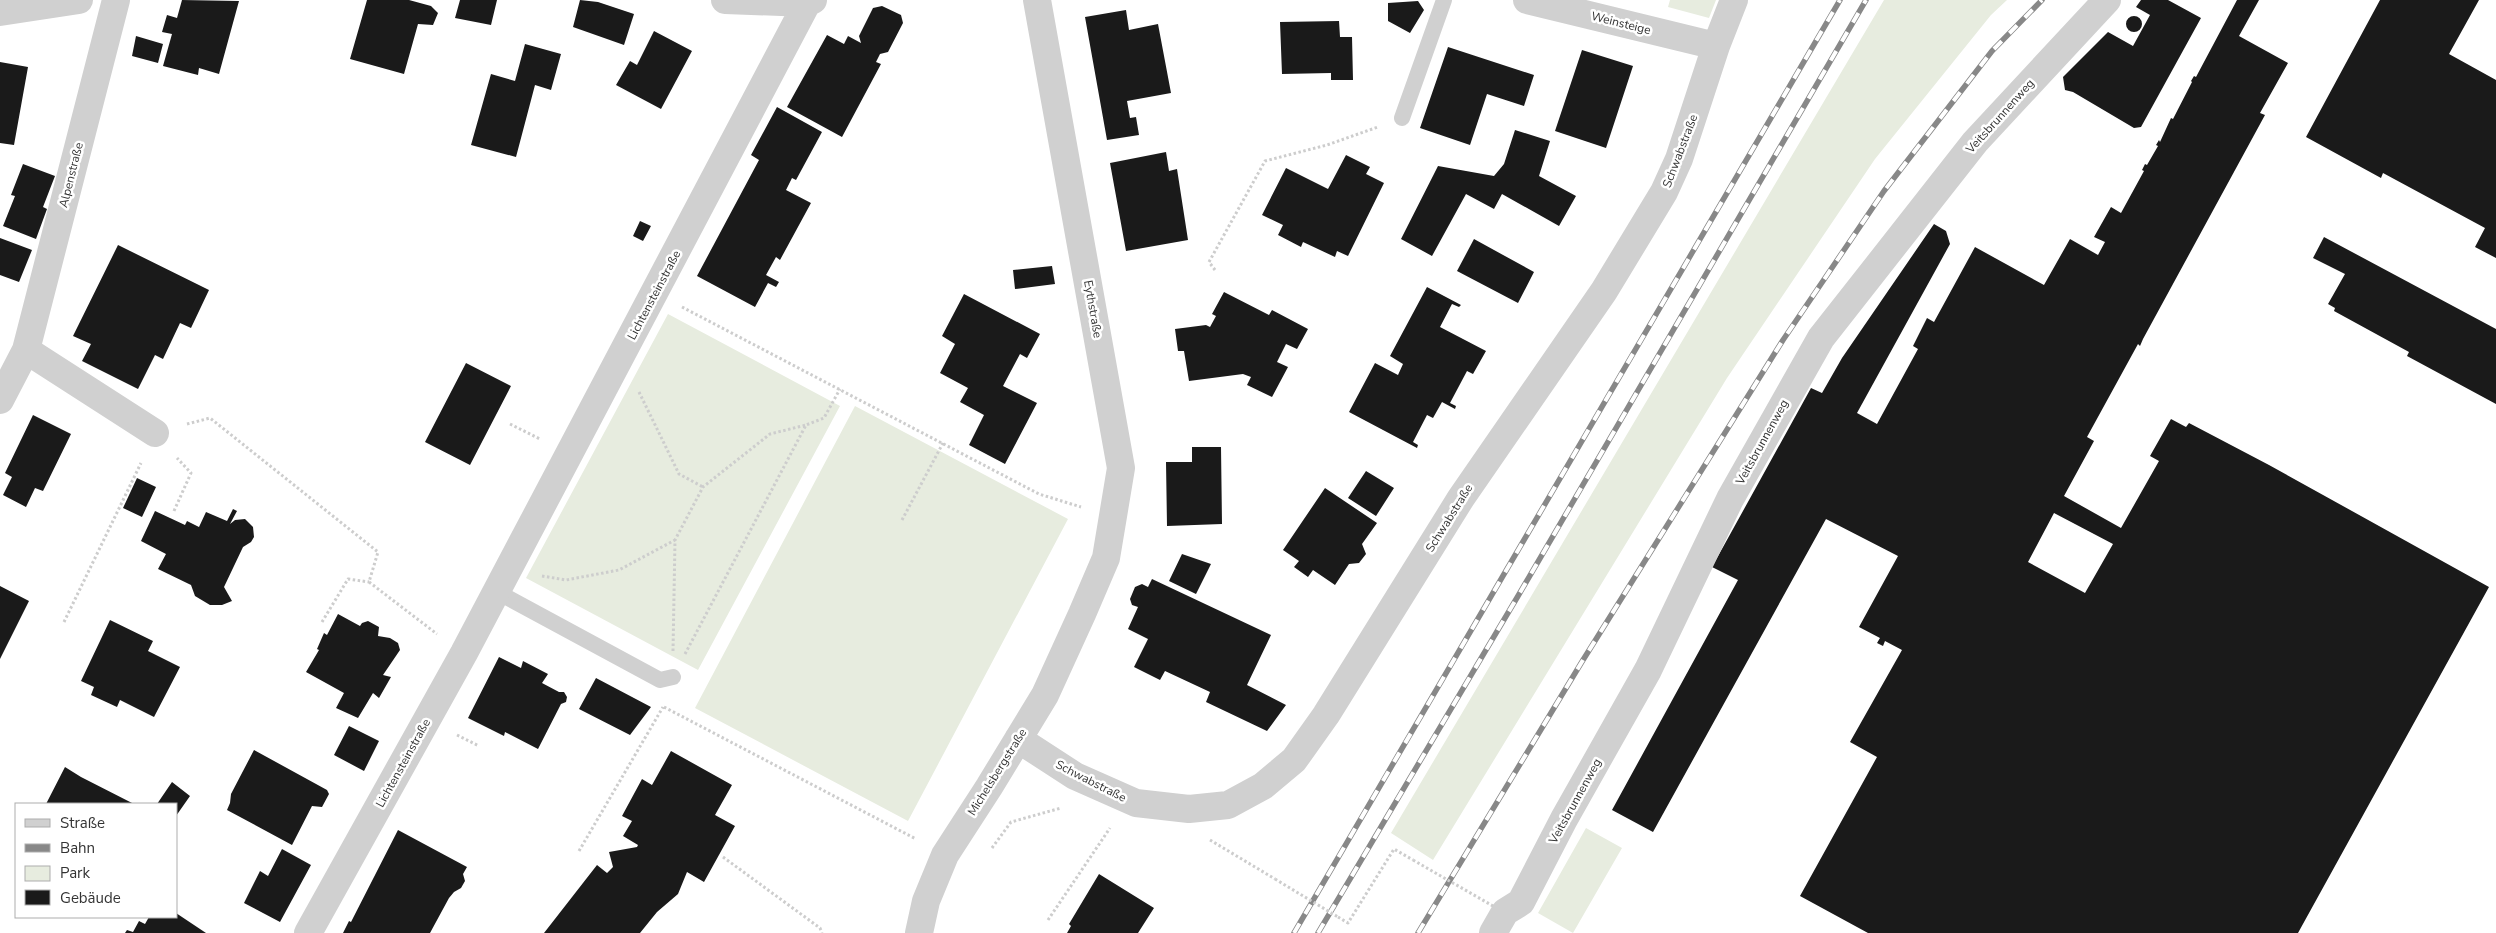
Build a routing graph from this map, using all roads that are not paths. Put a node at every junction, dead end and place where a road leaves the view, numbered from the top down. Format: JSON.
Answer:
{"nodes":[{"id":1,"x":79,"y":0,"type":"edge"},
{"id":2,"x":116,"y":0,"type":"edge"},
{"id":3,"x":725,"y":0,"type":"edge"},
{"id":4,"x":1037,"y":0,"type":"edge"},
{"id":5,"x":1444,"y":0,"type":"edge"},
{"id":6,"x":1527,"y":0,"type":"edge"},
{"id":7,"x":1734,"y":0,"type":"edge"},
{"id":8,"x":2107,"y":0,"type":"edge"},
{"id":9,"x":810,"y":1,"type":"edge"},
{"id":10,"x":0,"y":12,"type":"edge"},
{"id":11,"x":1716,"y":46,"type":"junction"},
{"id":12,"x":1402,"y":118,"type":"road end"},
{"id":13,"x":26,"y":350,"type":"junction"},
{"id":14,"x":0,"y":400,"type":"edge"},
{"id":15,"x":155,"y":433,"type":"road end"},
{"id":16,"x":502,"y":581,"type":"junction"},
{"id":17,"x":1082,"y":614,"type":"joint"},
{"id":18,"x":667,"y":678,"type":"road end"},
{"id":19,"x":1018,"y":739,"type":"junction"},
{"id":20,"x":308,"y":933,"type":"edge"},
{"id":21,"x":919,"y":933,"type":"edge"},
{"id":22,"x":1493,"y":933,"type":"edge"}],
"edges":[{"from":1,"to":10,"type":"street"},
{"from":2,"to":13,"type":"street","name":"Alpenstraße"},
{"from":3,"to":9,"type":"street"},
{"from":4,"to":17,"type":"street","name":"Eythstraße"},
{"from":5,"to":12,"type":"lane"},
{"from":6,"to":11,"type":"street","name":"Weinsteige"},
{"from":7,"to":11,"type":"street","name":"Schwabstraße"},
{"from":8,"to":22,"type":"street","name":"Veitsbrunnenweg"},
{"from":9,"to":16,"type":"street","name":"Lichtensteinstraße"},
{"from":11,"to":19,"type":"street","name":"Schwabstraße"},
{"from":13,"to":14,"type":"street","name":"Alpenstraße"},
{"from":13,"to":15,"type":"street"},
{"from":16,"to":18,"type":"lane"},
{"from":16,"to":20,"type":"street","name":"Lichtensteinstraße"},
{"from":17,"to":19,"type":"street","name":"Michelsbergstraße"},
{"from":19,"to":21,"type":"street","name":"Michelsbergstraße"}]}
